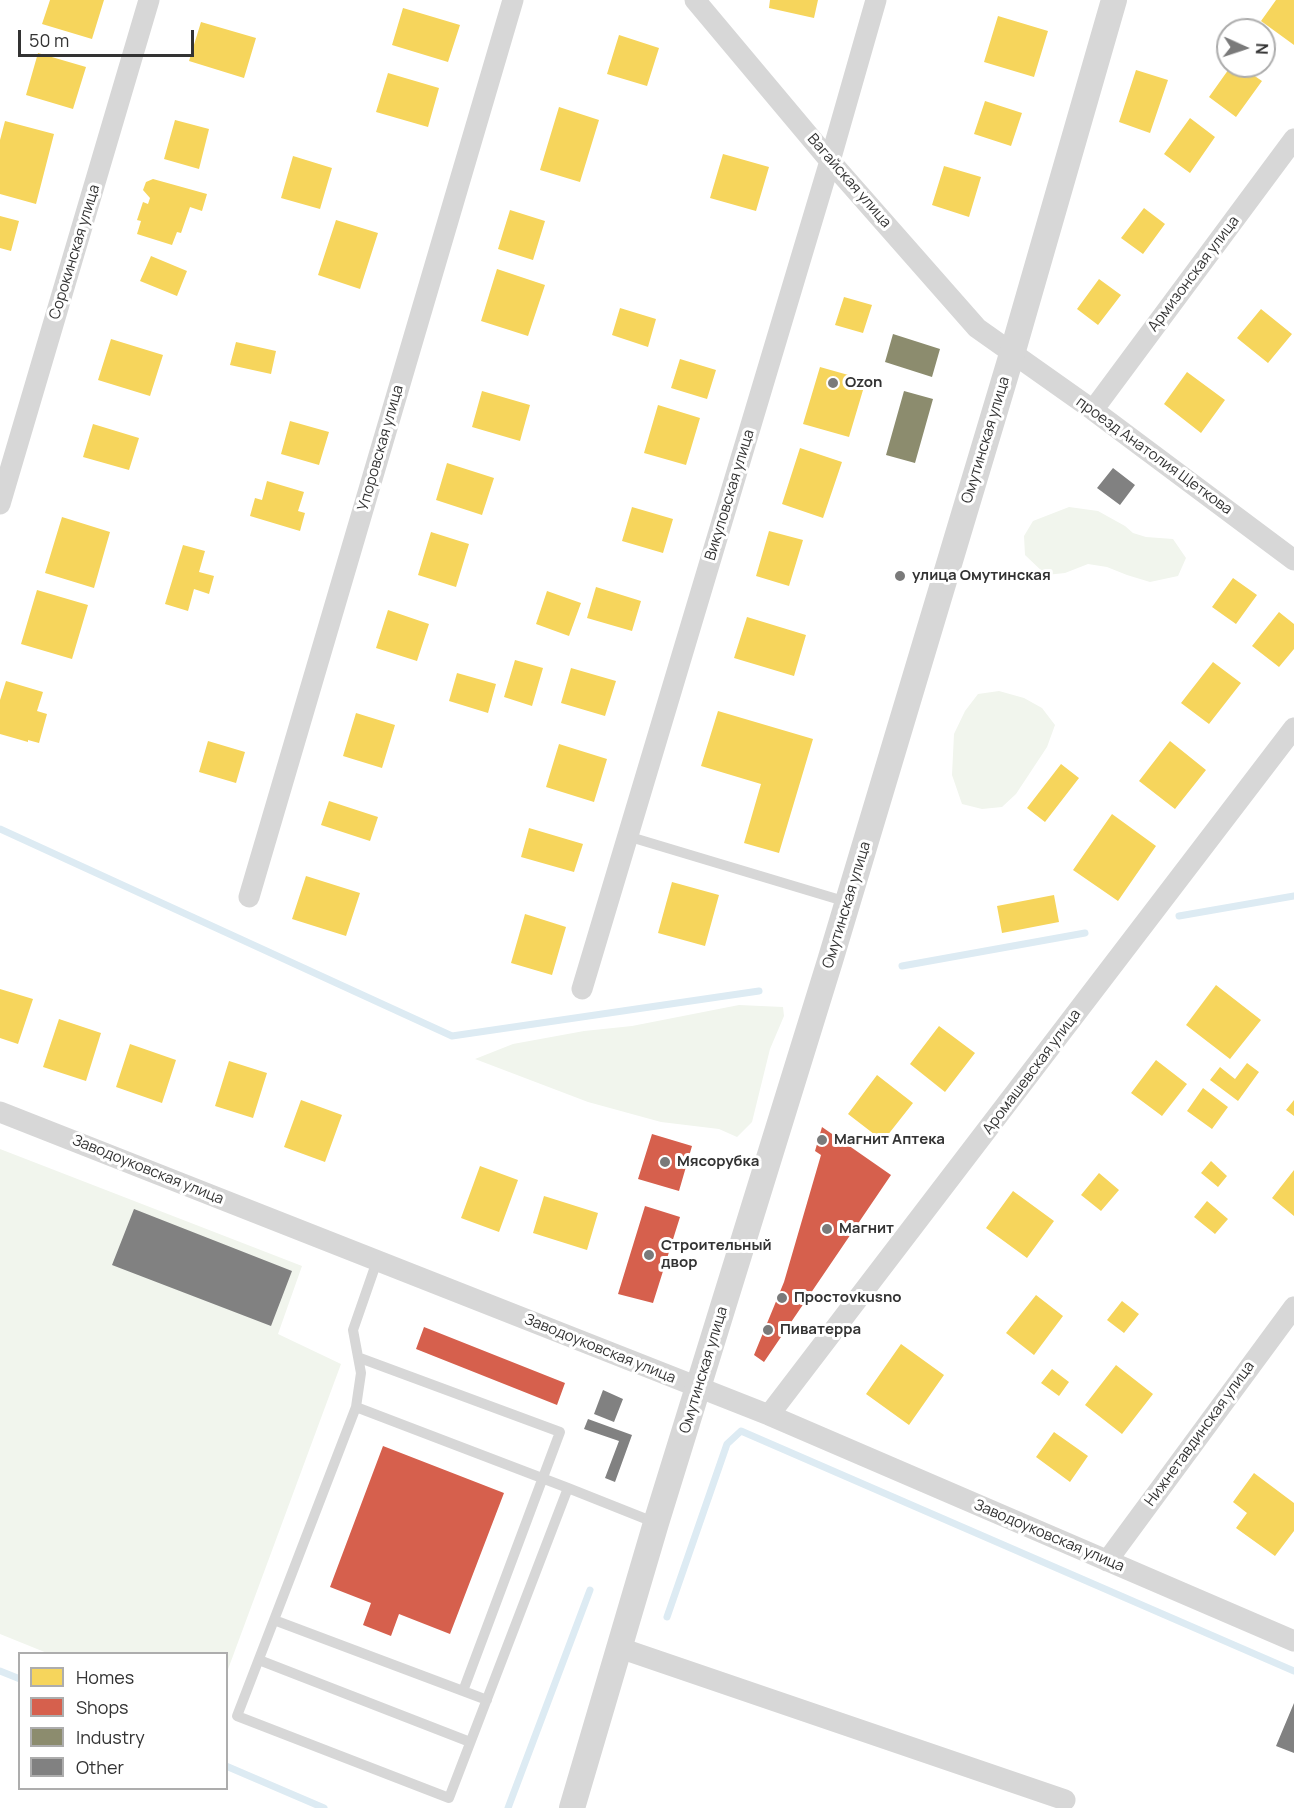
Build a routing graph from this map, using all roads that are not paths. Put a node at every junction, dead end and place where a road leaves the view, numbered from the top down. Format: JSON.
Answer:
{"nodes":[{"id":1,"x":149,"y":0,"type":"edge"},
{"id":2,"x":513,"y":0,"type":"edge"},
{"id":3,"x":695,"y":0,"type":"edge"},
{"id":4,"x":876,"y":0,"type":"edge"},
{"id":5,"x":1114,"y":0,"type":"edge"},
{"id":6,"x":1294,"y":139,"type":"edge"},
{"id":7,"x":831,"y":160,"type":"junction"},
{"id":8,"x":1012,"y":354,"type":"junction"},
{"id":9,"x":1093,"y":410,"type":"junction"},
{"id":10,"x":0,"y":504,"type":"edge"},
{"id":11,"x":1294,"y":560,"type":"edge"},
{"id":12,"x":1294,"y":728,"type":"edge"},
{"id":13,"x":627,"y":836,"type":"junction"},
{"id":14,"x":249,"y":897,"type":"dead end"},
{"id":15,"x":848,"y":902,"type":"junction"},
{"id":16,"x":582,"y":989,"type":"dead end"},
{"id":17,"x":0,"y":1112,"type":"edge"},
{"id":18,"x":377,"y":1261,"type":"junction"},
{"id":19,"x":1294,"y":1307,"type":"edge"},
{"id":20,"x":360,"y":1358,"type":"junction"},
{"id":21,"x":699,"y":1388,"type":"junction"},
{"id":22,"x":356,"y":1407,"type":"junction"},
{"id":23,"x":769,"y":1415,"type":"junction"},
{"id":24,"x":543,"y":1479,"type":"junction"},
{"id":25,"x":568,"y":1488,"type":"junction"},
{"id":26,"x":656,"y":1523,"type":"junction"},
{"id":27,"x":1107,"y":1561,"type":"junction"},
{"id":28,"x":274,"y":1620,"type":"junction"},
{"id":29,"x":1294,"y":1641,"type":"edge"},
{"id":30,"x":620,"y":1648,"type":"junction"},
{"id":31,"x":259,"y":1660,"type":"junction"},
{"id":32,"x":464,"y":1691,"type":"junction"},
{"id":33,"x":487,"y":1700,"type":"junction"},
{"id":34,"x":470,"y":1742,"type":"junction"},
{"id":35,"x":1065,"y":1800,"type":"dead end"},
{"id":36,"x":572,"y":1808,"type":"edge"}],
"edges":[{"from":1,"to":10,"type":"street","name":"Сорокинская улица"},
{"from":2,"to":14,"type":"street","name":"Упоровская улица"},
{"from":3,"to":7,"type":"street","name":"Вагайская улица"},
{"from":4,"to":7,"type":"street","name":"Викуловская улица"},
{"from":5,"to":8,"type":"street","name":"Омутинская улица"},
{"from":6,"to":9,"type":"street","name":"Армизонская улица"},
{"from":7,"to":8,"type":"street","name":"Вагайская улица"},
{"from":7,"to":13,"type":"street","name":"Викуловская улица"},
{"from":8,"to":9,"type":"street","name":"проезд Анатолия Щеткова"},
{"from":8,"to":15,"type":"street","name":"Омутинская улица"},
{"from":9,"to":11,"type":"street","name":"проезд Анатолия Щеткова"},
{"from":12,"to":23,"type":"street","name":"Аромашевская улица"},
{"from":13,"to":15,"type":"lane"},
{"from":13,"to":16,"type":"street","name":"Викуловская улица"},
{"from":15,"to":21,"type":"street","name":"Омутинская улица"},
{"from":17,"to":18,"type":"street","name":"Заводоуковская улица"},
{"from":18,"to":20,"type":"lane"},
{"from":18,"to":21,"type":"street","name":"Заводоуковская улица"},
{"from":19,"to":27,"type":"street","name":"Нижнетавдинская улица"},
{"from":20,"to":22,"type":"lane"},
{"from":20,"to":24,"type":"lane"},
{"from":21,"to":23,"type":"street","name":"Заводоуковская улица"},
{"from":21,"to":26,"type":"street","name":"Омутинская улица"},
{"from":22,"to":24,"type":"lane"},
{"from":22,"to":28,"type":"lane"},
{"from":23,"to":27,"type":"street","name":"Заводоуковская улица"},
{"from":24,"to":25,"type":"lane"},
{"from":24,"to":32,"type":"lane"},
{"from":25,"to":26,"type":"lane"},
{"from":25,"to":33,"type":"lane"},
{"from":26,"to":30,"type":"street","name":"Омутинская улица"},
{"from":27,"to":29,"type":"street","name":"Заводоуковская улица"},
{"from":28,"to":31,"type":"lane"},
{"from":28,"to":32,"type":"lane"},
{"from":30,"to":35,"type":"street"},
{"from":30,"to":36,"type":"street","name":"Омутинская улица"},
{"from":31,"to":34,"type":"lane"},
{"from":31,"to":34,"type":"lane"},
{"from":32,"to":33,"type":"lane"},
{"from":33,"to":34,"type":"lane"}]}
